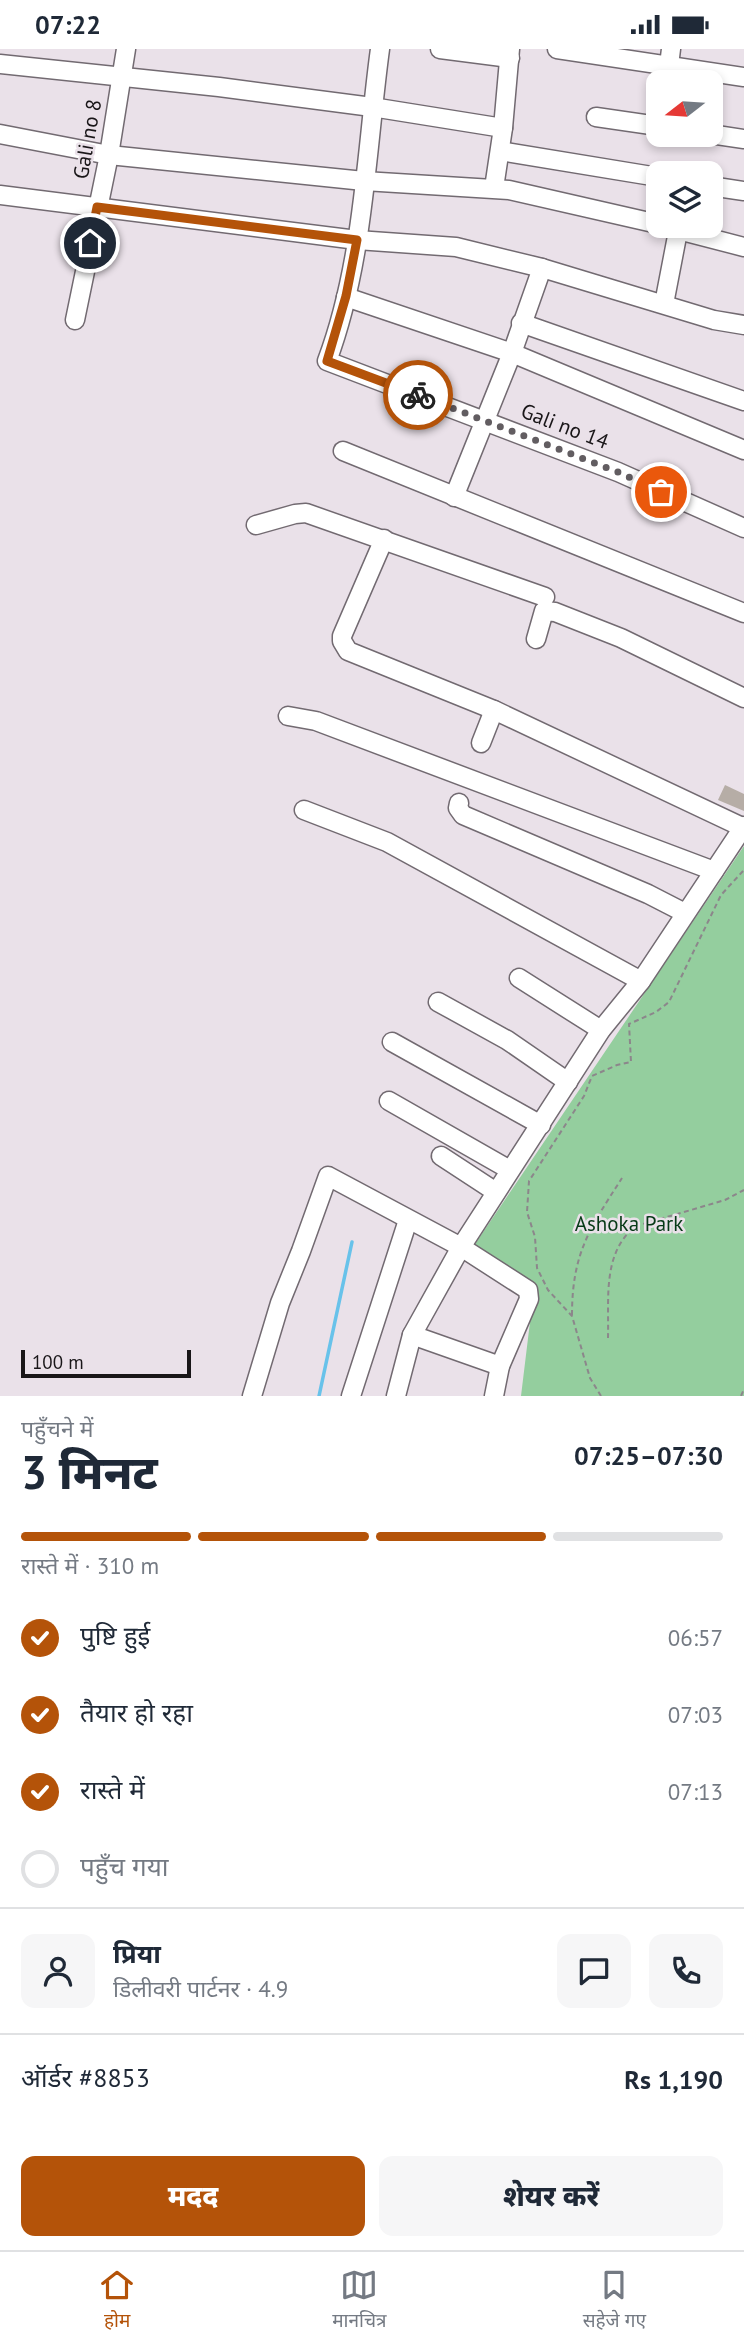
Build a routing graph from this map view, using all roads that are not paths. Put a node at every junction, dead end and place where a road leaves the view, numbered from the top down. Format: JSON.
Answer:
{"nodes":[{"id":1,"x":126,"y":49,"type":"edge"},
{"id":2,"x":380,"y":49,"type":"edge"},
{"id":3,"x":440,"y":49,"type":"edge"},
{"id":4,"x":557,"y":49,"type":"edge"},
{"id":5,"x":510,"y":54,"type":"edge"},
{"id":6,"x":0,"y":64,"type":"edge"},
{"id":7,"x":669,"y":66,"type":"edge"},
{"id":8,"x":744,"y":77,"type":"edge"},
{"id":9,"x":120,"y":78,"type":"junction"},
{"id":10,"x":372,"y":107,"type":"junction"},
{"id":11,"x":596,"y":117,"type":"dead end"},
{"id":12,"x":646,"y":124,"type":"edge"},
{"id":13,"x":503,"y":128,"type":"junction"},
{"id":14,"x":0,"y":134,"type":"edge"},
{"id":15,"x":723,"y":136,"type":"edge"},
{"id":16,"x":744,"y":139,"type":"edge"},
{"id":17,"x":499,"y":151,"type":"junction"},
{"id":18,"x":109,"y":155,"type":"junction"},
{"id":19,"x":646,"y":175,"type":"edge"},
{"id":20,"x":365,"y":181,"type":"junction"},
{"id":21,"x":494,"y":188,"type":"junction"},
{"id":22,"x":723,"y":188,"type":"edge"},
{"id":23,"x":744,"y":191,"type":"edge"},
{"id":24,"x":0,"y":195,"type":"edge"},
{"id":25,"x":97,"y":207,"type":"junction"},
{"id":26,"x":646,"y":221,"type":"edge"},
{"id":27,"x":673,"y":238,"type":"edge"},
{"id":28,"x":712,"y":238,"type":"edge"},
{"id":29,"x":357,"y":240,"type":"junction"},
{"id":30,"x":744,"y":247,"type":"edge"},
{"id":31,"x":542,"y":268,"type":"junction"},
{"id":32,"x":346,"y":296,"type":"junction"},
{"id":33,"x":664,"y":304,"type":"junction"},
{"id":34,"x":75,"y":320,"type":"dead end"},
{"id":35,"x":521,"y":323,"type":"junction"},
{"id":36,"x":744,"y":325,"type":"edge"},
{"id":37,"x":512,"y":353,"type":"junction"},
{"id":38,"x":744,"y":401,"type":"edge"},
{"id":39,"x":484,"y":419,"type":"junction"},
{"id":40,"x":744,"y":450,"type":"edge"},
{"id":41,"x":343,"y":451,"type":"dead end"},
{"id":42,"x":454,"y":497,"type":"junction"},
{"id":43,"x":256,"y":525,"type":"dead end"},
{"id":44,"x":744,"y":528,"type":"edge"},
{"id":45,"x":384,"y":539,"type":"junction"},
{"id":46,"x":545,"y":597,"type":"dead end"},
{"id":47,"x":744,"y":613,"type":"edge"},
{"id":48,"x":536,"y":639,"type":"dead end"},
{"id":49,"x":744,"y":698,"type":"edge"},
{"id":50,"x":494,"y":710,"type":"junction"},
{"id":51,"x":288,"y":716,"type":"dead end"},
{"id":52,"x":481,"y":743,"type":"dead end"},
{"id":53,"x":459,"y":803,"type":"dead end"},
{"id":54,"x":304,"y":810,"type":"dead end"},
{"id":55,"x":743,"y":827,"type":"edge"},
{"id":56,"x":714,"y":871,"type":"junction"},
{"id":57,"x":685,"y":913,"type":"junction"},
{"id":58,"x":519,"y":978,"type":"dead end"},
{"id":59,"x":641,"y":981,"type":"junction"},
{"id":60,"x":438,"y":1002,"type":"dead end"},
{"id":61,"x":601,"y":1030,"type":"junction"},
{"id":62,"x":392,"y":1042,"type":"dead end"},
{"id":63,"x":568,"y":1082,"type":"junction"},
{"id":64,"x":388,"y":1101,"type":"dead end"},
{"id":65,"x":541,"y":1125,"type":"junction"},
{"id":66,"x":441,"y":1156,"type":"dead end"},
{"id":67,"x":510,"y":1170,"type":"junction"},
{"id":68,"x":496,"y":1192,"type":"junction"},
{"id":69,"x":408,"y":1220,"type":"junction"},
{"id":70,"x":461,"y":1247,"type":"junction"},
{"id":71,"x":412,"y":1335,"type":"junction"},
{"id":72,"x":500,"y":1366,"type":"junction"},
{"id":73,"x":252,"y":1396,"type":"edge"},
{"id":74,"x":351,"y":1396,"type":"edge"},
{"id":75,"x":396,"y":1396,"type":"edge"},
{"id":76,"x":494,"y":1396,"type":"edge"}],
"edges":[{"from":1,"to":9,"type":"street","name":"Gali no 8"},
{"from":2,"to":10,"type":"street"},
{"from":3,"to":5,"type":"street"},
{"from":4,"to":7,"type":"street"},
{"from":5,"to":13,"type":"street"},
{"from":6,"to":9,"type":"street"},
{"from":7,"to":8,"type":"street"},
{"from":9,"to":10,"type":"street"},
{"from":9,"to":18,"type":"street","name":"Gali no 8"},
{"from":10,"to":13,"type":"street"},
{"from":10,"to":20,"type":"street"},
{"from":11,"to":12,"type":"street"},
{"from":13,"to":17,"type":"street"},
{"from":14,"to":18,"type":"street"},
{"from":15,"to":16,"type":"street"},
{"from":17,"to":19,"type":"street"},
{"from":17,"to":21,"type":"street"},
{"from":18,"to":20,"type":"street"},
{"from":18,"to":25,"type":"street","name":"Gali no 8"},
{"from":20,"to":21,"type":"street"},
{"from":20,"to":29,"type":"street"},
{"from":21,"to":26,"type":"street"},
{"from":22,"to":23,"type":"street"},
{"from":24,"to":25,"type":"street"},
{"from":25,"to":29,"type":"street"},
{"from":25,"to":34,"type":"street","name":"Gali no 8"},
{"from":27,"to":33,"type":"street"},
{"from":28,"to":30,"type":"street"},
{"from":29,"to":31,"type":"street"},
{"from":29,"to":32,"type":"street"},
{"from":31,"to":33,"type":"street"},
{"from":31,"to":35,"type":"street"},
{"from":32,"to":37,"type":"street"},
{"from":32,"to":39,"type":"street","name":"Gali no 14"},
{"from":33,"to":36,"type":"street"},
{"from":35,"to":37,"type":"street"},
{"from":35,"to":38,"type":"street"},
{"from":37,"to":39,"type":"street"},
{"from":37,"to":40,"type":"street"},
{"from":39,"to":42,"type":"street"},
{"from":39,"to":44,"type":"street","name":"Gali no 14"},
{"from":41,"to":42,"type":"street"},
{"from":42,"to":47,"type":"street"},
{"from":43,"to":45,"type":"street"},
{"from":45,"to":46,"type":"street"},
{"from":45,"to":50,"type":"street"},
{"from":48,"to":49,"type":"street"},
{"from":50,"to":52,"type":"street"},
{"from":50,"to":55,"type":"street"},
{"from":51,"to":56,"type":"street"},
{"from":53,"to":57,"type":"street"},
{"from":54,"to":59,"type":"street"},
{"from":55,"to":56,"type":"street"},
{"from":56,"to":57,"type":"street"},
{"from":57,"to":59,"type":"street"},
{"from":58,"to":61,"type":"street"},
{"from":59,"to":61,"type":"street"},
{"from":60,"to":63,"type":"street"},
{"from":61,"to":63,"type":"street"},
{"from":62,"to":65,"type":"street"},
{"from":63,"to":65,"type":"street"},
{"from":64,"to":67,"type":"street"},
{"from":65,"to":67,"type":"street"},
{"from":66,"to":68,"type":"street"},
{"from":67,"to":68,"type":"street"},
{"from":68,"to":70,"type":"street"},
{"from":69,"to":70,"type":"street"},
{"from":69,"to":73,"type":"street"},
{"from":69,"to":74,"type":"street"},
{"from":70,"to":71,"type":"street"},
{"from":70,"to":72,"type":"street"},
{"from":71,"to":72,"type":"street"},
{"from":71,"to":75,"type":"street"},
{"from":72,"to":76,"type":"street"}]}
